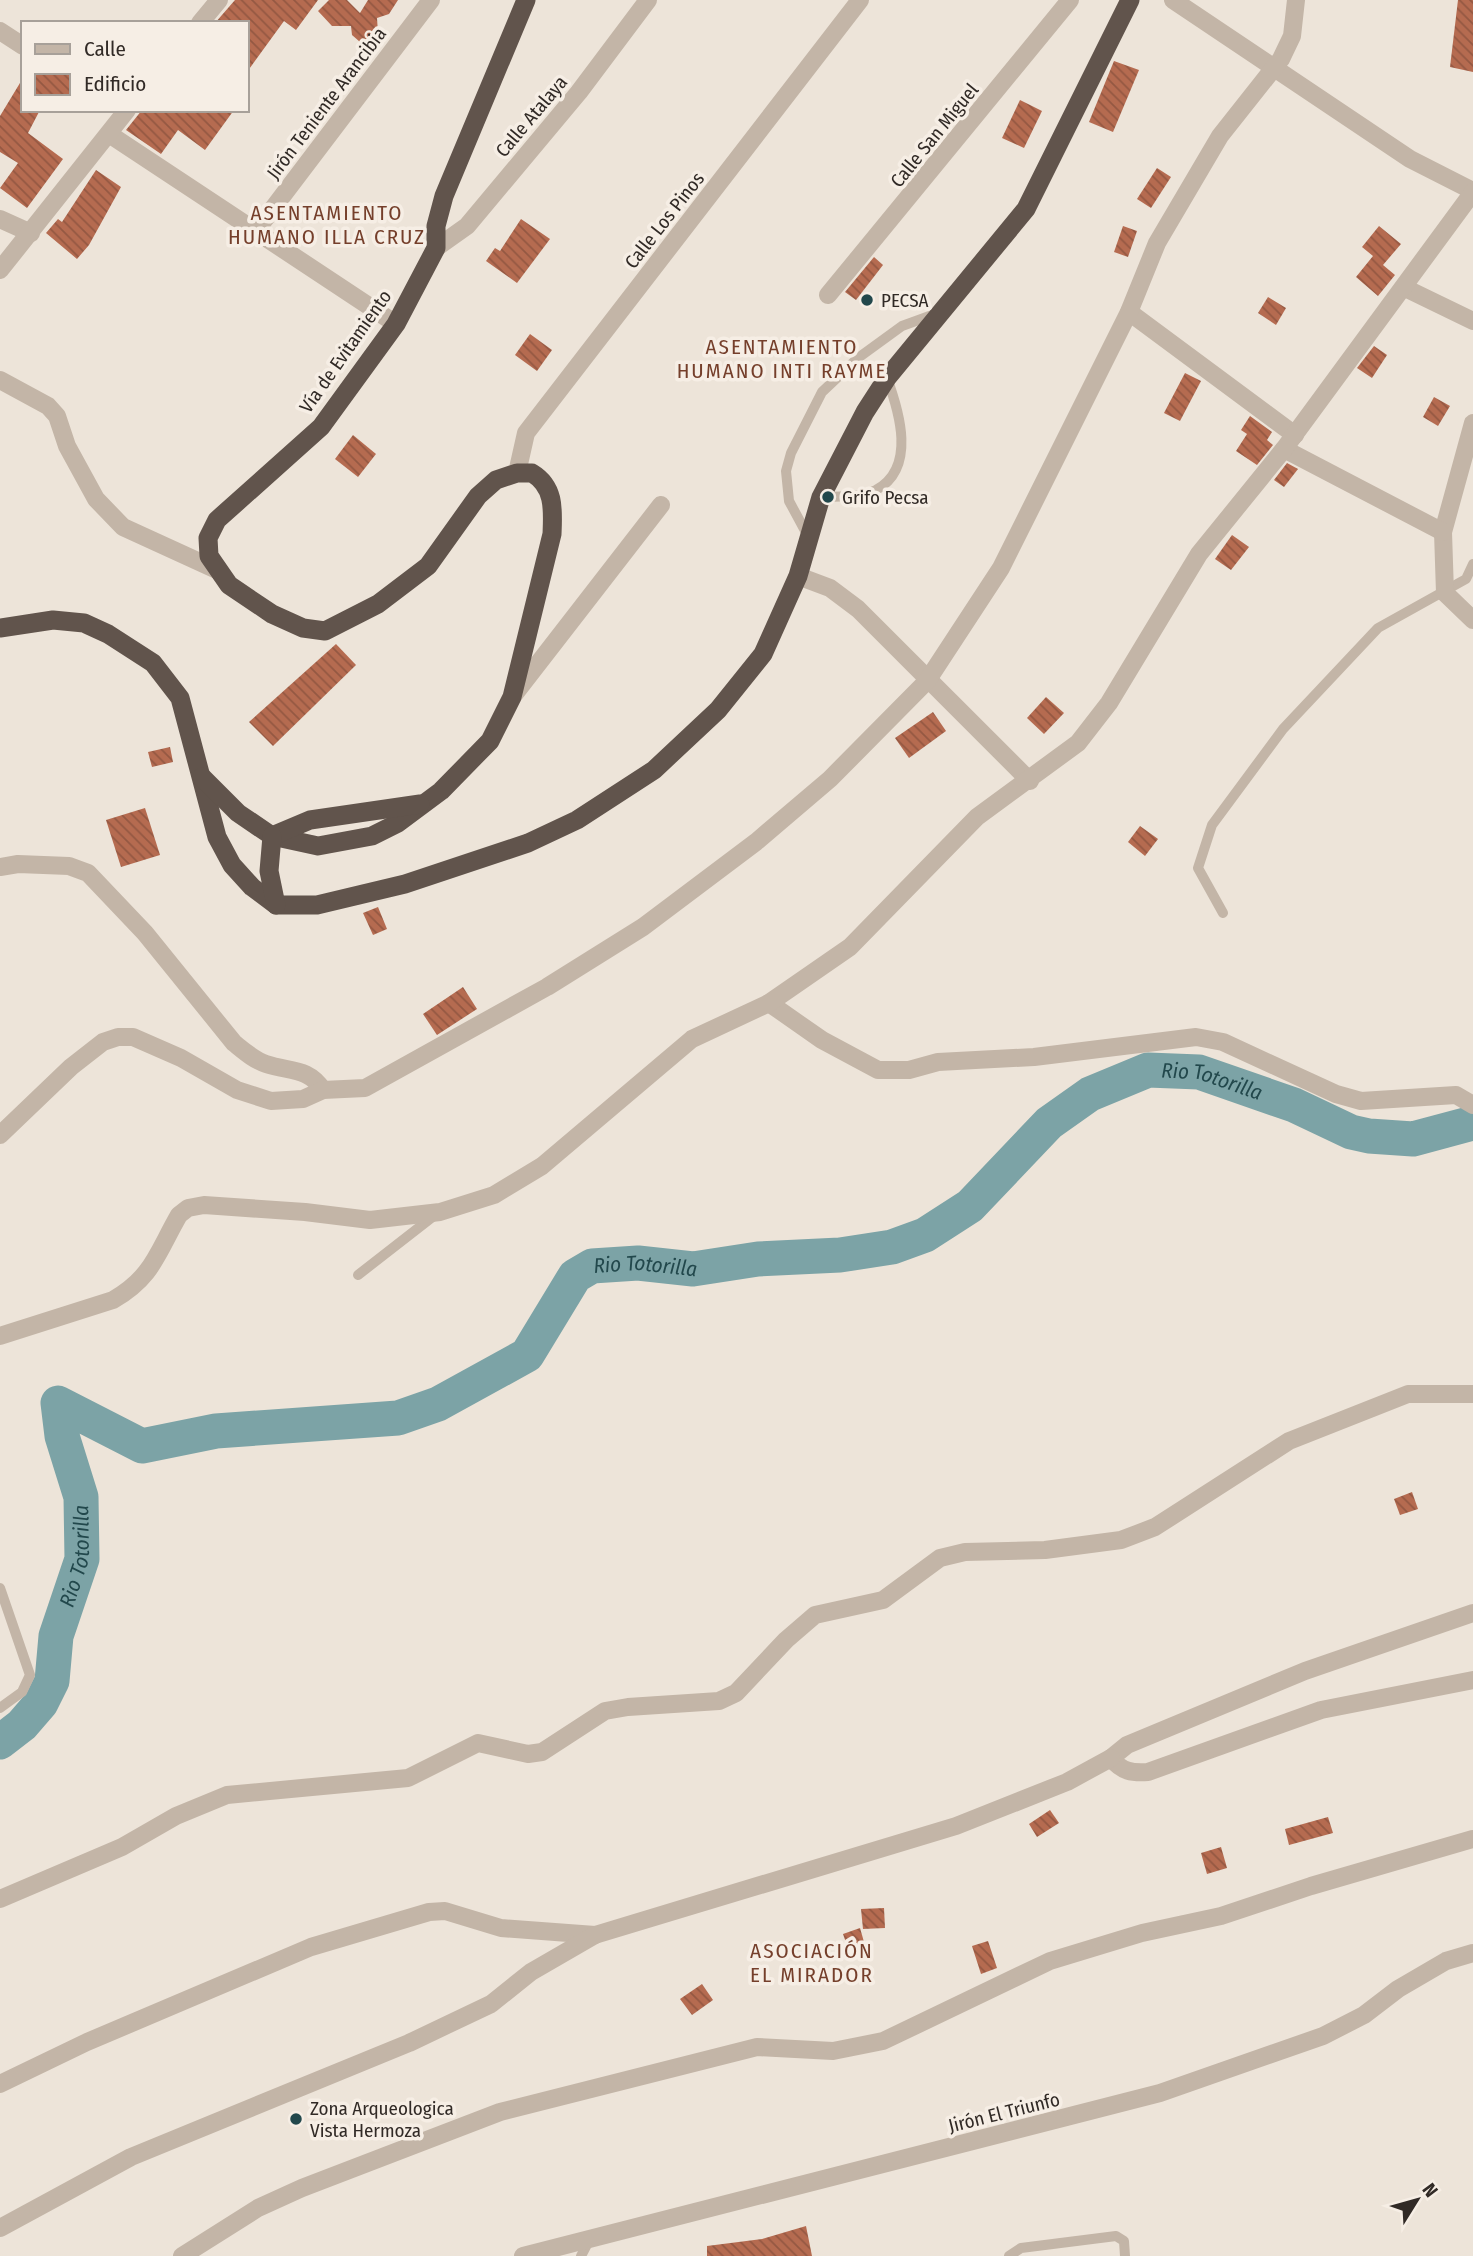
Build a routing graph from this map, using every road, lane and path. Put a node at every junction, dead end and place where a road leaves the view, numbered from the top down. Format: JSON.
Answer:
{"nodes":[{"id":1,"x":195,"y":0,"type":"edge"},
{"id":2,"x":431,"y":0,"type":"edge"},
{"id":3,"x":526,"y":0,"type":"edge"},
{"id":4,"x":648,"y":0,"type":"edge"},
{"id":5,"x":860,"y":0,"type":"edge"},
{"id":6,"x":1070,"y":0,"type":"edge"},
{"id":7,"x":1130,"y":0,"type":"edge"},
{"id":8,"x":1173,"y":0,"type":"edge"},
{"id":9,"x":1296,"y":0,"type":"edge"},
{"id":10,"x":209,"y":11,"type":"edge"},
{"id":11,"x":0,"y":31,"type":"edge"},
{"id":12,"x":21,"y":45,"type":"edge"},
{"id":13,"x":1276,"y":66,"type":"junction"},
{"id":14,"x":123,"y":112,"type":"edge"},
{"id":15,"x":109,"y":134,"type":"junction"},
{"id":16,"x":1473,"y":192,"type":"edge"},
{"id":17,"x":0,"y":219,"type":"edge"},
{"id":18,"x":255,"y":232,"type":"junction"},
{"id":19,"x":31,"y":233,"type":"junction"},
{"id":20,"x":436,"y":248,"type":"junction"},
{"id":21,"x":0,"y":270,"type":"edge"},
{"id":22,"x":1405,"y":288,"type":"junction"},
{"id":23,"x":828,"y":295,"type":"dead end"},
{"id":24,"x":943,"y":311,"type":"junction"},
{"id":25,"x":1129,"y":312,"type":"junction"},
{"id":26,"x":1473,"y":321,"type":"edge"},
{"id":27,"x":396,"y":324,"type":"junction"},
{"id":28,"x":887,"y":378,"type":"junction"},
{"id":29,"x":4,"y":387,"type":"edge"},
{"id":30,"x":1473,"y":423,"type":"edge"},
{"id":31,"x":1289,"y":442,"type":"junction"},
{"id":32,"x":517,"y":473,"type":"junction"},
{"id":33,"x":821,"y":497,"type":"junction"},
{"id":34,"x":661,"y":505,"type":"dead end"},
{"id":35,"x":1443,"y":532,"type":"junction"},
{"id":36,"x":809,"y":538,"type":"junction"},
{"id":37,"x":1473,"y":564,"type":"edge"},
{"id":38,"x":217,"y":570,"type":"junction"},
{"id":39,"x":798,"y":576,"type":"junction"},
{"id":40,"x":1445,"y":593,"type":"junction"},
{"id":41,"x":1473,"y":620,"type":"edge"},
{"id":42,"x":0,"y":628,"type":"edge"},
{"id":43,"x":927,"y":681,"type":"junction"},
{"id":44,"x":512,"y":697,"type":"junction"},
{"id":45,"x":201,"y":776,"type":"junction"},
{"id":46,"x":1030,"y":781,"type":"junction"},
{"id":47,"x":424,"y":803,"type":"junction"},
{"id":48,"x":272,"y":836,"type":"junction"},
{"id":49,"x":0,"y":867,"type":"edge"},
{"id":50,"x":276,"y":905,"type":"junction"},
{"id":51,"x":1223,"y":914,"type":"dead end"},
{"id":52,"x":769,"y":1003,"type":"junction"},
{"id":53,"x":323,"y":1090,"type":"junction"},
{"id":54,"x":1473,"y":1105,"type":"edge"},
{"id":55,"x":0,"y":1135,"type":"edge"},
{"id":56,"x":440,"y":1212,"type":"junction"},
{"id":57,"x":358,"y":1275,"type":"dead end"},
{"id":58,"x":0,"y":1336,"type":"edge"},
{"id":59,"x":1473,"y":1394,"type":"edge"},
{"id":60,"x":0,"y":1588,"type":"edge"},
{"id":61,"x":1473,"y":1613,"type":"edge"},
{"id":62,"x":1473,"y":1680,"type":"edge"},
{"id":63,"x":0,"y":1709,"type":"edge"},
{"id":64,"x":1111,"y":1758,"type":"junction"},
{"id":65,"x":1473,"y":1839,"type":"edge"},
{"id":66,"x":0,"y":1899,"type":"edge"},
{"id":67,"x":596,"y":1935,"type":"junction"},
{"id":68,"x":1473,"y":1953,"type":"edge"},
{"id":69,"x":0,"y":2084,"type":"edge"},
{"id":70,"x":0,"y":2228,"type":"edge"},
{"id":71,"x":590,"y":2239,"type":"junction"},
{"id":72,"x":182,"y":2256,"type":"edge"},
{"id":73,"x":523,"y":2256,"type":"edge"},
{"id":74,"x":581,"y":2256,"type":"edge"},
{"id":75,"x":1009,"y":2256,"type":"edge"},
{"id":76,"x":1125,"y":2256,"type":"edge"}],
"edges":[{"from":1,"to":10,"type":"street"},
{"from":2,"to":18,"type":"street","name":"Jirón Teniente Arancibia"},
{"from":3,"to":20,"type":"highway","name":"Vía de Evitamiento"},
{"from":4,"to":20,"type":"street","name":"Calle Atalaya"},
{"from":5,"to":32,"type":"street","name":"Calle Los Pinos"},
{"from":6,"to":23,"type":"street","name":"Calle San Miguel"},
{"from":7,"to":24,"type":"highway"},
{"from":8,"to":13,"type":"street"},
{"from":9,"to":13,"type":"street"},
{"from":11,"to":12,"type":"street"},
{"from":13,"to":16,"type":"street"},
{"from":13,"to":25,"type":"street"},
{"from":14,"to":15,"type":"street"},
{"from":15,"to":18,"type":"street"},
{"from":15,"to":19,"type":"street"},
{"from":16,"to":22,"type":"street"},
{"from":17,"to":19,"type":"street"},
{"from":18,"to":27,"type":"street"},
{"from":19,"to":21,"type":"street"},
{"from":20,"to":27,"type":"highway","name":"Vía de Evitamiento"},
{"from":22,"to":26,"type":"street"},
{"from":22,"to":31,"type":"street"},
{"from":24,"to":28,"type":"highway"},
{"from":24,"to":36,"type":"lane"},
{"from":25,"to":31,"type":"street"},
{"from":25,"to":43,"type":"street"},
{"from":27,"to":38,"type":"highway","name":"Vía de Evitamiento"},
{"from":28,"to":33,"type":"highway"},
{"from":28,"to":33,"type":"lane"},
{"from":29,"to":38,"type":"street"},
{"from":30,"to":35,"type":"street"},
{"from":31,"to":35,"type":"street"},
{"from":31,"to":46,"type":"street"},
{"from":32,"to":38,"type":"highway"},
{"from":32,"to":44,"type":"highway"},
{"from":33,"to":36,"type":"highway"},
{"from":34,"to":44,"type":"street"},
{"from":35,"to":40,"type":"street"},
{"from":36,"to":39,"type":"highway"},
{"from":37,"to":40,"type":"lane"},
{"from":39,"to":43,"type":"street"},
{"from":39,"to":50,"type":"highway"},
{"from":40,"to":41,"type":"street"},
{"from":40,"to":51,"type":"lane"},
{"from":42,"to":45,"type":"highway"},
{"from":43,"to":46,"type":"street"},
{"from":43,"to":53,"type":"street"},
{"from":44,"to":47,"type":"highway"},
{"from":45,"to":48,"type":"highway"},
{"from":45,"to":50,"type":"highway"},
{"from":46,"to":52,"type":"street"},
{"from":47,"to":48,"type":"highway"},
{"from":47,"to":48,"type":"highway"},
{"from":48,"to":50,"type":"highway"},
{"from":49,"to":53,"type":"street"},
{"from":52,"to":54,"type":"street"},
{"from":52,"to":56,"type":"street"},
{"from":53,"to":55,"type":"street"},
{"from":56,"to":57,"type":"lane"},
{"from":56,"to":58,"type":"street"},
{"from":59,"to":66,"type":"street"},
{"from":60,"to":63,"type":"lane"},
{"from":61,"to":64,"type":"street"},
{"from":62,"to":64,"type":"street"},
{"from":64,"to":67,"type":"street"},
{"from":65,"to":72,"type":"street"},
{"from":67,"to":69,"type":"street"},
{"from":67,"to":70,"type":"street"},
{"from":68,"to":71,"type":"street","name":"Jirón El Triunfo"},
{"from":71,"to":73,"type":"street","name":"Jirón El Triunfo"},
{"from":71,"to":74,"type":"lane"},
{"from":75,"to":76,"type":"lane"}]}
